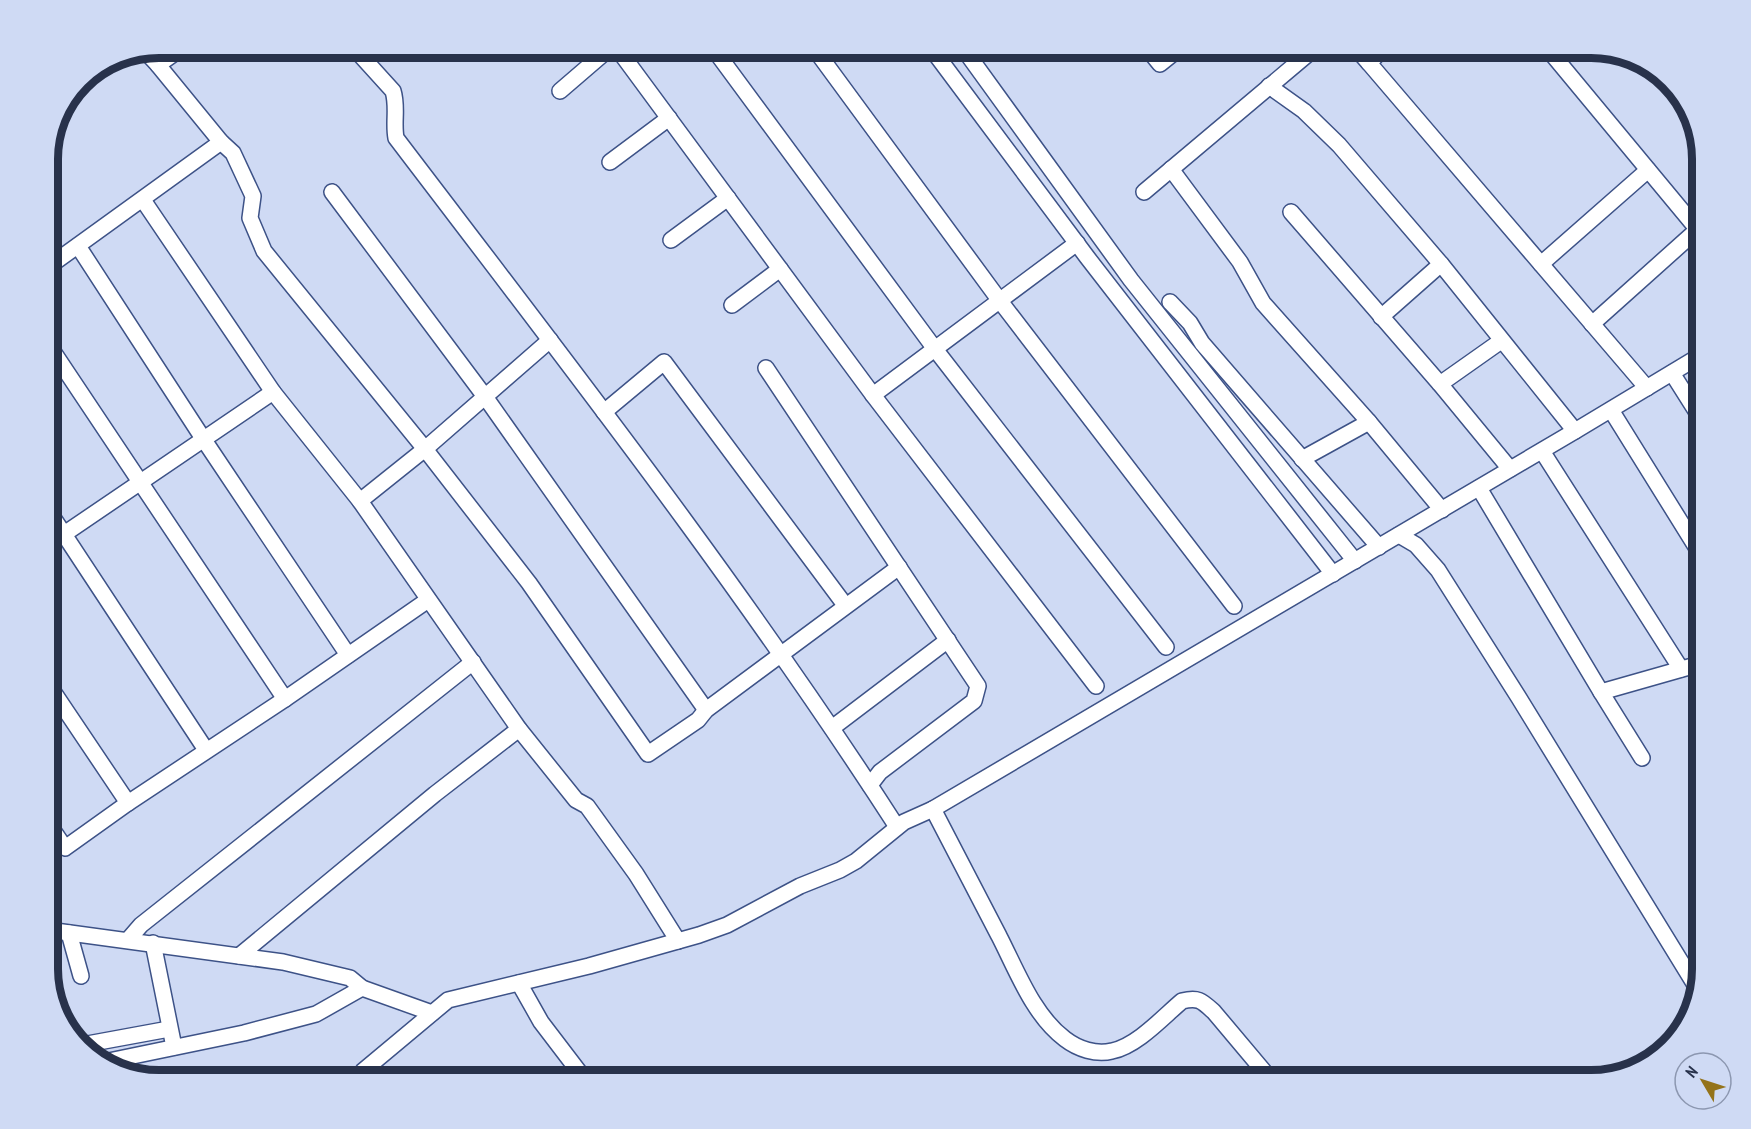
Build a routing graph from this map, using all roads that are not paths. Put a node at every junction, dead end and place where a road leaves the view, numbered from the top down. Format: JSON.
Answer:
{"nodes":[{"id":1,"x":168,"y":58,"type":"edge"},
{"id":2,"x":363,"y":58,"type":"edge"},
{"id":3,"x":598,"y":58,"type":"edge"},
{"id":4,"x":624,"y":58,"type":"edge"},
{"id":5,"x":720,"y":58,"type":"edge"},
{"id":6,"x":821,"y":58,"type":"edge"},
{"id":7,"x":938,"y":58,"type":"edge"},
{"id":8,"x":970,"y":58,"type":"edge"},
{"id":9,"x":1155,"y":58,"type":"edge"},
{"id":10,"x":1168,"y":58,"type":"edge"},
{"id":11,"x":1303,"y":58,"type":"edge"},
{"id":12,"x":1365,"y":58,"type":"edge"},
{"id":13,"x":1374,"y":58,"type":"edge"},
{"id":14,"x":1555,"y":58,"type":"edge"},
{"id":15,"x":153,"y":59,"type":"edge"},
{"id":16,"x":1369,"y":63,"type":"junction"},
{"id":17,"x":158,"y":65,"type":"junction"},
{"id":18,"x":1269,"y":86,"type":"junction"},
{"id":19,"x":560,"y":91,"type":"dead end"},
{"id":20,"x":669,"y":118,"type":"junction"},
{"id":21,"x":221,"y":142,"type":"junction"},
{"id":22,"x":610,"y":162,"type":"dead end"},
{"id":23,"x":1171,"y":169,"type":"junction"},
{"id":24,"x":1648,"y":170,"type":"junction"},
{"id":25,"x":332,"y":192,"type":"dead end"},
{"id":26,"x":1144,"y":192,"type":"dead end"},
{"id":27,"x":728,"y":198,"type":"junction"},
{"id":28,"x":143,"y":200,"type":"junction"},
{"id":29,"x":1291,"y":212,"type":"dead end"},
{"id":30,"x":1692,"y":223,"type":"edge"},
{"id":31,"x":671,"y":240,"type":"dead end"},
{"id":32,"x":1692,"y":240,"type":"edge"},
{"id":33,"x":1077,"y":243,"type":"junction"},
{"id":34,"x":78,"y":246,"type":"junction"},
{"id":35,"x":59,"y":259,"type":"edge"},
{"id":36,"x":1441,"y":264,"type":"junction"},
{"id":37,"x":1541,"y":264,"type":"junction"},
{"id":38,"x":780,"y":269,"type":"junction"},
{"id":39,"x":1000,"y":301,"type":"junction"},
{"id":40,"x":1170,"y":302,"type":"dead end"},
{"id":41,"x":732,"y":305,"type":"dead end"},
{"id":42,"x":1381,"y":317,"type":"junction"},
{"id":43,"x":1592,"y":324,"type":"junction"},
{"id":44,"x":550,"y":340,"type":"junction"},
{"id":45,"x":1501,"y":341,"type":"junction"},
{"id":46,"x":935,"y":350,"type":"junction"},
{"id":47,"x":59,"y":361,"type":"edge"},
{"id":48,"x":1692,"y":361,"type":"edge"},
{"id":49,"x":766,"y":368,"type":"dead end"},
{"id":50,"x":1672,"y":373,"type":"junction"},
{"id":51,"x":1440,"y":384,"type":"junction"},
{"id":52,"x":1647,"y":388,"type":"junction"},
{"id":53,"x":273,"y":392,"type":"junction"},
{"id":54,"x":873,"y":395,"type":"junction"},
{"id":55,"x":486,"y":398,"type":"junction"},
{"id":56,"x":1692,"y":405,"type":"edge"},
{"id":57,"x":1611,"y":410,"type":"junction"},
{"id":58,"x":604,"y":412,"type":"junction"},
{"id":59,"x":1369,"y":422,"type":"junction"},
{"id":60,"x":1575,"y":431,"type":"junction"},
{"id":61,"x":204,"y":441,"type":"junction"},
{"id":62,"x":425,"y":449,"type":"junction"},
{"id":63,"x":1542,"y":451,"type":"junction"},
{"id":64,"x":1302,"y":459,"type":"junction"},
{"id":65,"x":1510,"y":469,"type":"junction"},
{"id":66,"x":140,"y":483,"type":"junction"},
{"id":67,"x":1479,"y":488,"type":"junction"},
{"id":68,"x":360,"y":501,"type":"junction"},
{"id":69,"x":1442,"y":510,"type":"junction"},
{"id":70,"x":59,"y":526,"type":"edge"},
{"id":71,"x":64,"y":534,"type":"junction"},
{"id":72,"x":1399,"y":535,"type":"junction"},
{"id":73,"x":59,"y":537,"type":"edge"},
{"id":74,"x":1692,"y":540,"type":"edge"},
{"id":75,"x":1379,"y":547,"type":"junction"},
{"id":76,"x":1355,"y":561,"type":"junction"},
{"id":77,"x":899,"y":567,"type":"junction"},
{"id":78,"x":1333,"y":574,"type":"junction"},
{"id":79,"x":428,"y":600,"type":"junction"},
{"id":80,"x":845,"y":605,"type":"junction"},
{"id":81,"x":1234,"y":606,"type":"dead end"},
{"id":82,"x":948,"y":640,"type":"junction"},
{"id":83,"x":1166,"y":646,"type":"dead end"},
{"id":84,"x":348,"y":655,"type":"junction"},
{"id":85,"x":780,"y":656,"type":"junction"},
{"id":86,"x":473,"y":662,"type":"junction"},
{"id":87,"x":1692,"y":666,"type":"edge"},
{"id":88,"x":1681,"y":669,"type":"junction"},
{"id":89,"x":1096,"y":686,"type":"dead end"},
{"id":90,"x":1601,"y":692,"type":"junction"},
{"id":91,"x":285,"y":699,"type":"junction"},
{"id":92,"x":59,"y":700,"type":"edge"},
{"id":93,"x":706,"y":710,"type":"junction"},
{"id":94,"x":832,"y":728,"type":"junction"},
{"id":95,"x":519,"y":729,"type":"junction"},
{"id":96,"x":206,"y":750,"type":"junction"},
{"id":97,"x":1642,"y":758,"type":"dead end"},
{"id":98,"x":870,"y":785,"type":"junction"},
{"id":99,"x":128,"y":803,"type":"junction"},
{"id":100,"x":933,"y":809,"type":"junction"},
{"id":101,"x":897,"y":827,"type":"junction"},
{"id":102,"x":59,"y":839,"type":"edge"},
{"id":103,"x":59,"y":932,"type":"edge"},
{"id":104,"x":69,"y":933,"type":"junction"},
{"id":105,"x":128,"y":939,"type":"junction"},
{"id":106,"x":678,"y":941,"type":"junction"},
{"id":107,"x":153,"y":944,"type":"junction"},
{"id":108,"x":239,"y":956,"type":"junction"},
{"id":109,"x":81,"y":976,"type":"dead end"},
{"id":110,"x":1692,"y":980,"type":"edge"},
{"id":111,"x":519,"y":983,"type":"junction"},
{"id":112,"x":362,"y":988,"type":"junction"},
{"id":113,"x":432,"y":1013,"type":"junction"},
{"id":114,"x":169,"y":1029,"type":"junction"},
{"id":115,"x":91,"y":1043,"type":"edge"},
{"id":116,"x":174,"y":1047,"type":"junction"},
{"id":117,"x":114,"y":1060,"type":"edge"},
{"id":118,"x":364,"y":1070,"type":"edge"},
{"id":119,"x":577,"y":1070,"type":"edge"},
{"id":120,"x":1263,"y":1070,"type":"edge"}],
"edges":[{"from":1,"to":17,"type":"street"},
{"from":2,"to":44,"type":"street"},
{"from":3,"to":19,"type":"street"},
{"from":4,"to":20,"type":"street"},
{"from":5,"to":46,"type":"street"},
{"from":6,"to":39,"type":"street"},
{"from":7,"to":33,"type":"street"},
{"from":8,"to":76,"type":"street"},
{"from":9,"to":10,"type":"street"},
{"from":11,"to":18,"type":"street"},
{"from":12,"to":16,"type":"street"},
{"from":13,"to":16,"type":"street"},
{"from":14,"to":24,"type":"street"},
{"from":15,"to":17,"type":"street"},
{"from":16,"to":37,"type":"street"},
{"from":17,"to":21,"type":"street"},
{"from":18,"to":23,"type":"street"},
{"from":18,"to":36,"type":"street"},
{"from":20,"to":22,"type":"street"},
{"from":20,"to":27,"type":"street"},
{"from":21,"to":28,"type":"street"},
{"from":21,"to":62,"type":"street"},
{"from":23,"to":26,"type":"street"},
{"from":23,"to":59,"type":"street"},
{"from":24,"to":30,"type":"street"},
{"from":24,"to":37,"type":"street"},
{"from":25,"to":55,"type":"street"},
{"from":27,"to":31,"type":"street"},
{"from":27,"to":38,"type":"street"},
{"from":28,"to":34,"type":"street"},
{"from":28,"to":53,"type":"street"},
{"from":29,"to":42,"type":"street"},
{"from":32,"to":43,"type":"street"},
{"from":33,"to":39,"type":"street"},
{"from":33,"to":78,"type":"street"},
{"from":34,"to":35,"type":"street"},
{"from":34,"to":61,"type":"street"},
{"from":36,"to":42,"type":"street"},
{"from":36,"to":45,"type":"street"},
{"from":37,"to":43,"type":"street"},
{"from":38,"to":41,"type":"street"},
{"from":38,"to":54,"type":"street"},
{"from":39,"to":46,"type":"street"},
{"from":39,"to":81,"type":"street"},
{"from":40,"to":64,"type":"street"},
{"from":42,"to":51,"type":"street"},
{"from":43,"to":52,"type":"street"},
{"from":44,"to":55,"type":"street"},
{"from":44,"to":58,"type":"street"},
{"from":45,"to":51,"type":"street"},
{"from":45,"to":60,"type":"street"},
{"from":46,"to":54,"type":"street"},
{"from":46,"to":83,"type":"street"},
{"from":47,"to":66,"type":"street"},
{"from":48,"to":50,"type":"street"},
{"from":49,"to":77,"type":"street"},
{"from":50,"to":52,"type":"street"},
{"from":50,"to":56,"type":"street"},
{"from":51,"to":65,"type":"street"},
{"from":52,"to":57,"type":"street"},
{"from":53,"to":61,"type":"street"},
{"from":53,"to":68,"type":"street"},
{"from":54,"to":89,"type":"street"},
{"from":55,"to":62,"type":"street"},
{"from":55,"to":93,"type":"street"},
{"from":57,"to":60,"type":"street"},
{"from":57,"to":74,"type":"street"},
{"from":58,"to":80,"type":"street"},
{"from":58,"to":85,"type":"street"},
{"from":59,"to":64,"type":"street"},
{"from":59,"to":69,"type":"street"},
{"from":60,"to":63,"type":"street"},
{"from":61,"to":66,"type":"street"},
{"from":61,"to":84,"type":"street"},
{"from":62,"to":68,"type":"street"},
{"from":62,"to":93,"type":"street"},
{"from":63,"to":65,"type":"street"},
{"from":63,"to":88,"type":"street"},
{"from":64,"to":75,"type":"street"},
{"from":65,"to":67,"type":"street"},
{"from":66,"to":71,"type":"street"},
{"from":66,"to":91,"type":"street"},
{"from":67,"to":69,"type":"street"},
{"from":67,"to":90,"type":"street"},
{"from":68,"to":79,"type":"street"},
{"from":69,"to":72,"type":"street"},
{"from":70,"to":71,"type":"street"},
{"from":71,"to":73,"type":"street"},
{"from":71,"to":96,"type":"street"},
{"from":72,"to":75,"type":"street"},
{"from":72,"to":110,"type":"street"},
{"from":75,"to":76,"type":"street"},
{"from":76,"to":78,"type":"street"},
{"from":77,"to":80,"type":"street"},
{"from":77,"to":82,"type":"street"},
{"from":78,"to":100,"type":"street"},
{"from":79,"to":84,"type":"street"},
{"from":79,"to":86,"type":"street"},
{"from":80,"to":85,"type":"street"},
{"from":82,"to":94,"type":"street"},
{"from":82,"to":98,"type":"street"},
{"from":84,"to":91,"type":"street"},
{"from":85,"to":93,"type":"street"},
{"from":85,"to":94,"type":"street"},
{"from":86,"to":95,"type":"street"},
{"from":86,"to":105,"type":"street"},
{"from":87,"to":88,"type":"street"},
{"from":88,"to":90,"type":"street"},
{"from":90,"to":97,"type":"street"},
{"from":91,"to":96,"type":"street"},
{"from":92,"to":99,"type":"street"},
{"from":94,"to":98,"type":"street"},
{"from":95,"to":106,"type":"street"},
{"from":95,"to":108,"type":"street"},
{"from":96,"to":99,"type":"street"},
{"from":98,"to":101,"type":"street"},
{"from":99,"to":102,"type":"street"},
{"from":100,"to":101,"type":"street"},
{"from":100,"to":120,"type":"street"},
{"from":101,"to":106,"type":"street"},
{"from":103,"to":104,"type":"street"},
{"from":104,"to":105,"type":"street"},
{"from":104,"to":109,"type":"street"},
{"from":105,"to":107,"type":"street"},
{"from":106,"to":111,"type":"street"},
{"from":107,"to":108,"type":"street"},
{"from":107,"to":114,"type":"street"},
{"from":108,"to":112,"type":"street"},
{"from":111,"to":113,"type":"street"},
{"from":111,"to":119,"type":"street"},
{"from":112,"to":113,"type":"street"},
{"from":112,"to":116,"type":"street"},
{"from":113,"to":118,"type":"street"},
{"from":114,"to":115,"type":"street"},
{"from":114,"to":116,"type":"street"},
{"from":116,"to":117,"type":"street"}]}
